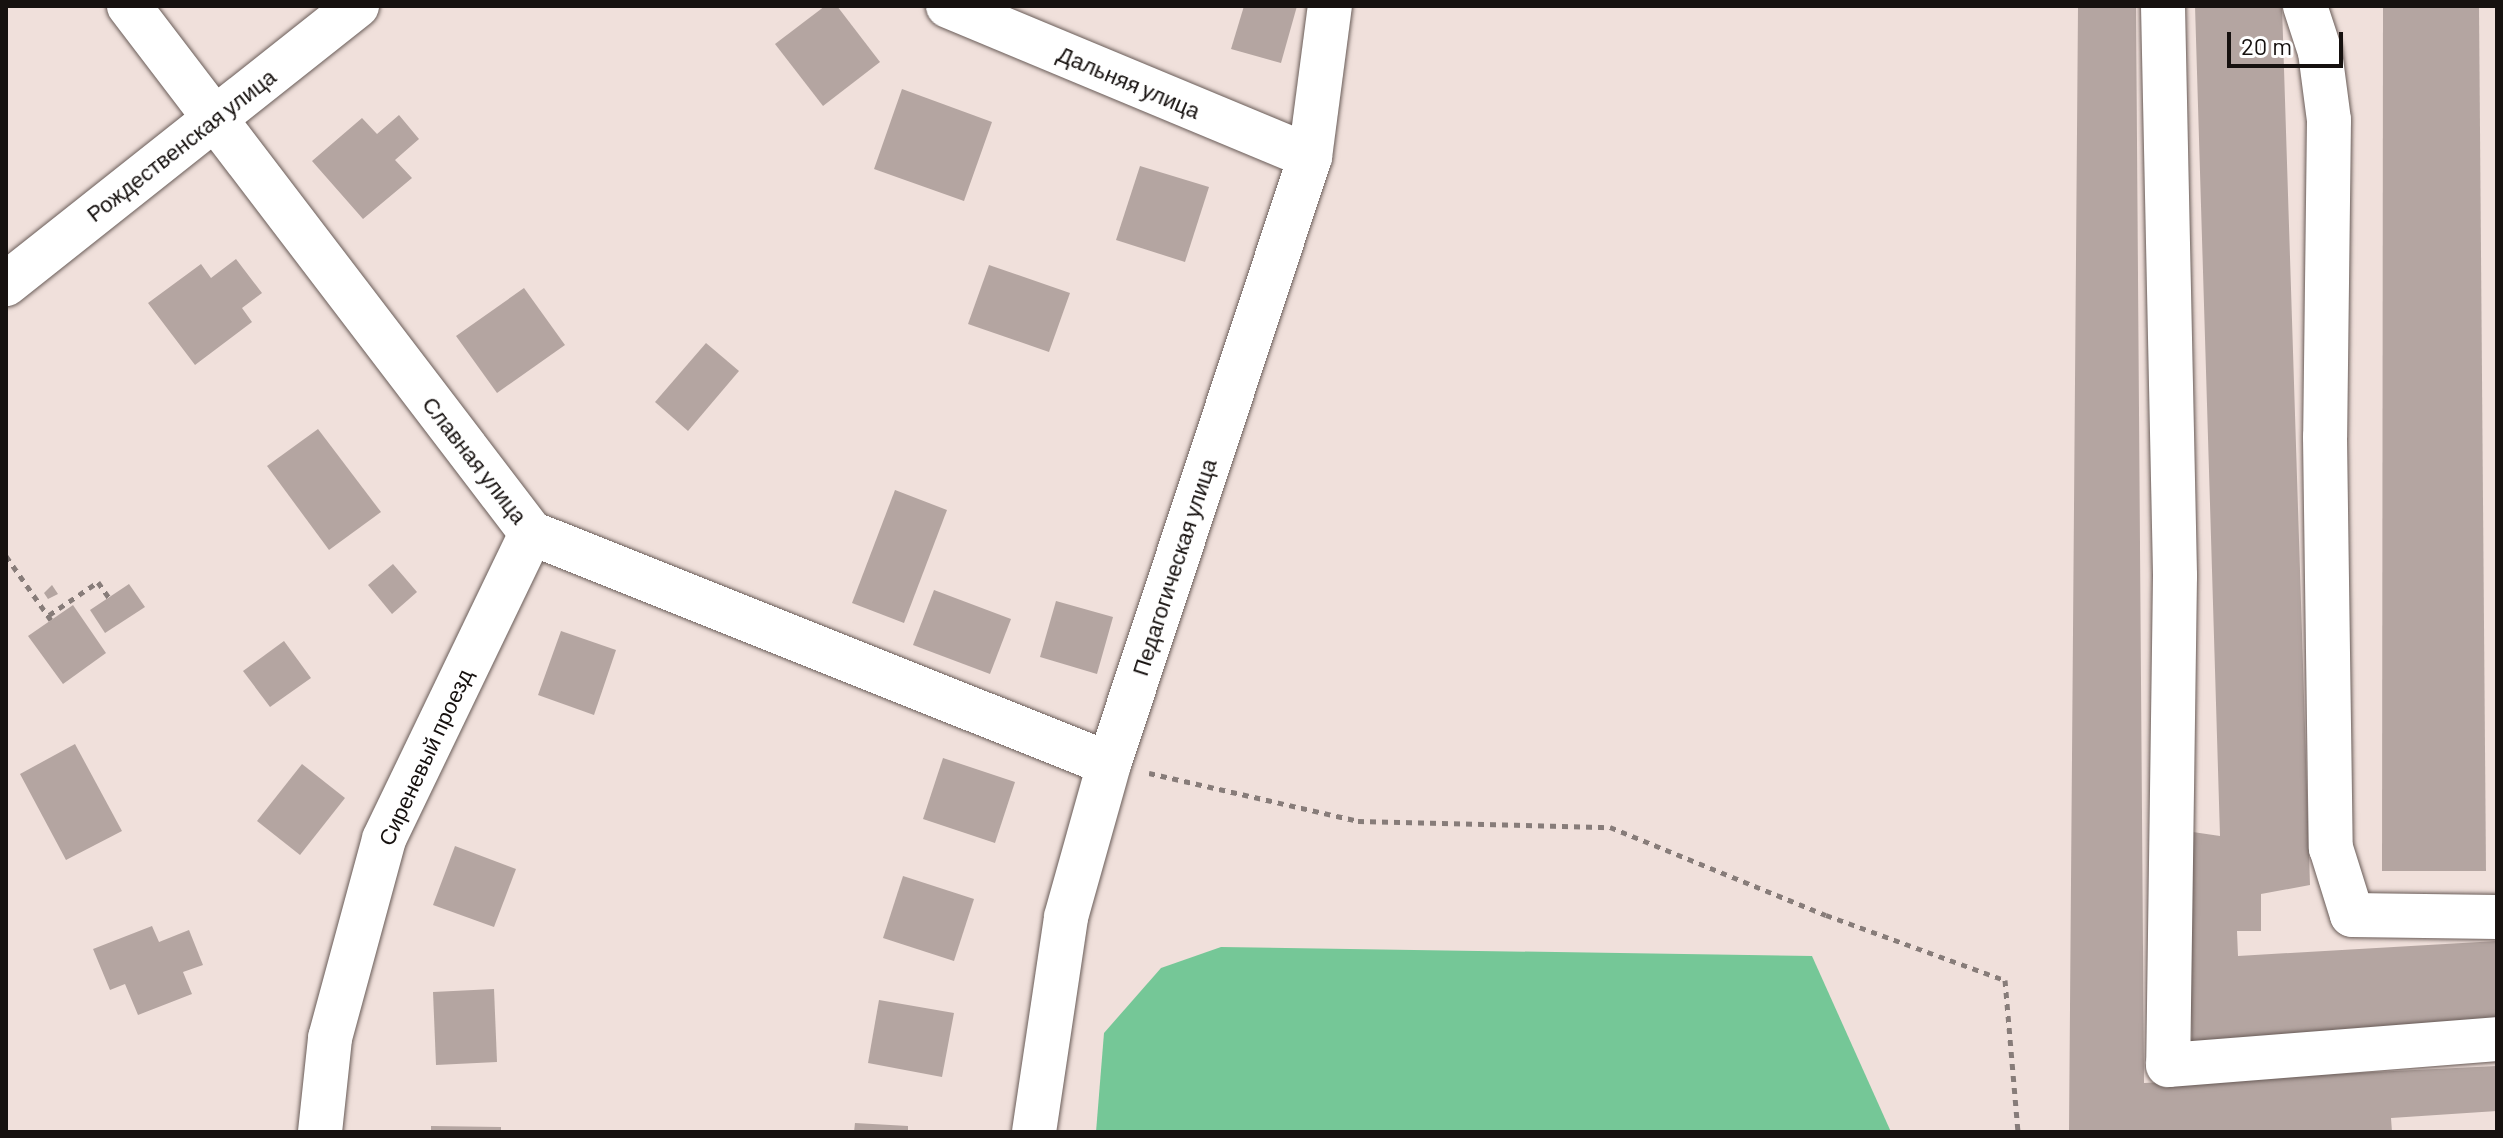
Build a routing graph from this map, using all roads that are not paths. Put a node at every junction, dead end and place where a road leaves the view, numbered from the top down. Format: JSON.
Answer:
{"nodes":[{"id":1,"x":129,"y":6,"type":"edge"},
{"id":2,"x":357,"y":6,"type":"edge"},
{"id":3,"x":948,"y":6,"type":"edge"},
{"id":4,"x":1330,"y":6,"type":"edge"},
{"id":5,"x":2163,"y":6,"type":"edge"},
{"id":6,"x":2305,"y":6,"type":"edge"},
{"id":7,"x":212,"y":120,"type":"junction"},
{"id":8,"x":1310,"y":157,"type":"junction"},
{"id":9,"x":6,"y":284,"type":"edge"},
{"id":10,"x":531,"y":533,"type":"junction"},
{"id":11,"x":1109,"y":764,"type":"junction"},
{"id":12,"x":2497,"y":917,"type":"edge"},
{"id":13,"x":2497,"y":1039,"type":"edge"},
{"id":14,"x":320,"y":1132,"type":"edge"},
{"id":15,"x":1034,"y":1132,"type":"edge"}],
"edges":[{"from":1,"to":7,"type":"street","name":"Славная улица"},
{"from":2,"to":7,"type":"street","name":"Рождественская улица"},
{"from":3,"to":8,"type":"street","name":"Дальняя улица"},
{"from":4,"to":8,"type":"street","name":"Педагогическая улица"},
{"from":5,"to":13,"type":"street"},
{"from":6,"to":12,"type":"street"},
{"from":7,"to":9,"type":"street","name":"Рождественская улица"},
{"from":7,"to":10,"type":"street","name":"Славная улица"},
{"from":8,"to":11,"type":"street","name":"Педагогическая улица"},
{"from":10,"to":11,"type":"street","name":"Славная улица"},
{"from":10,"to":14,"type":"street","name":"Сиреневый проезд"},
{"from":11,"to":15,"type":"street","name":"Педагогическая улица"}]}
